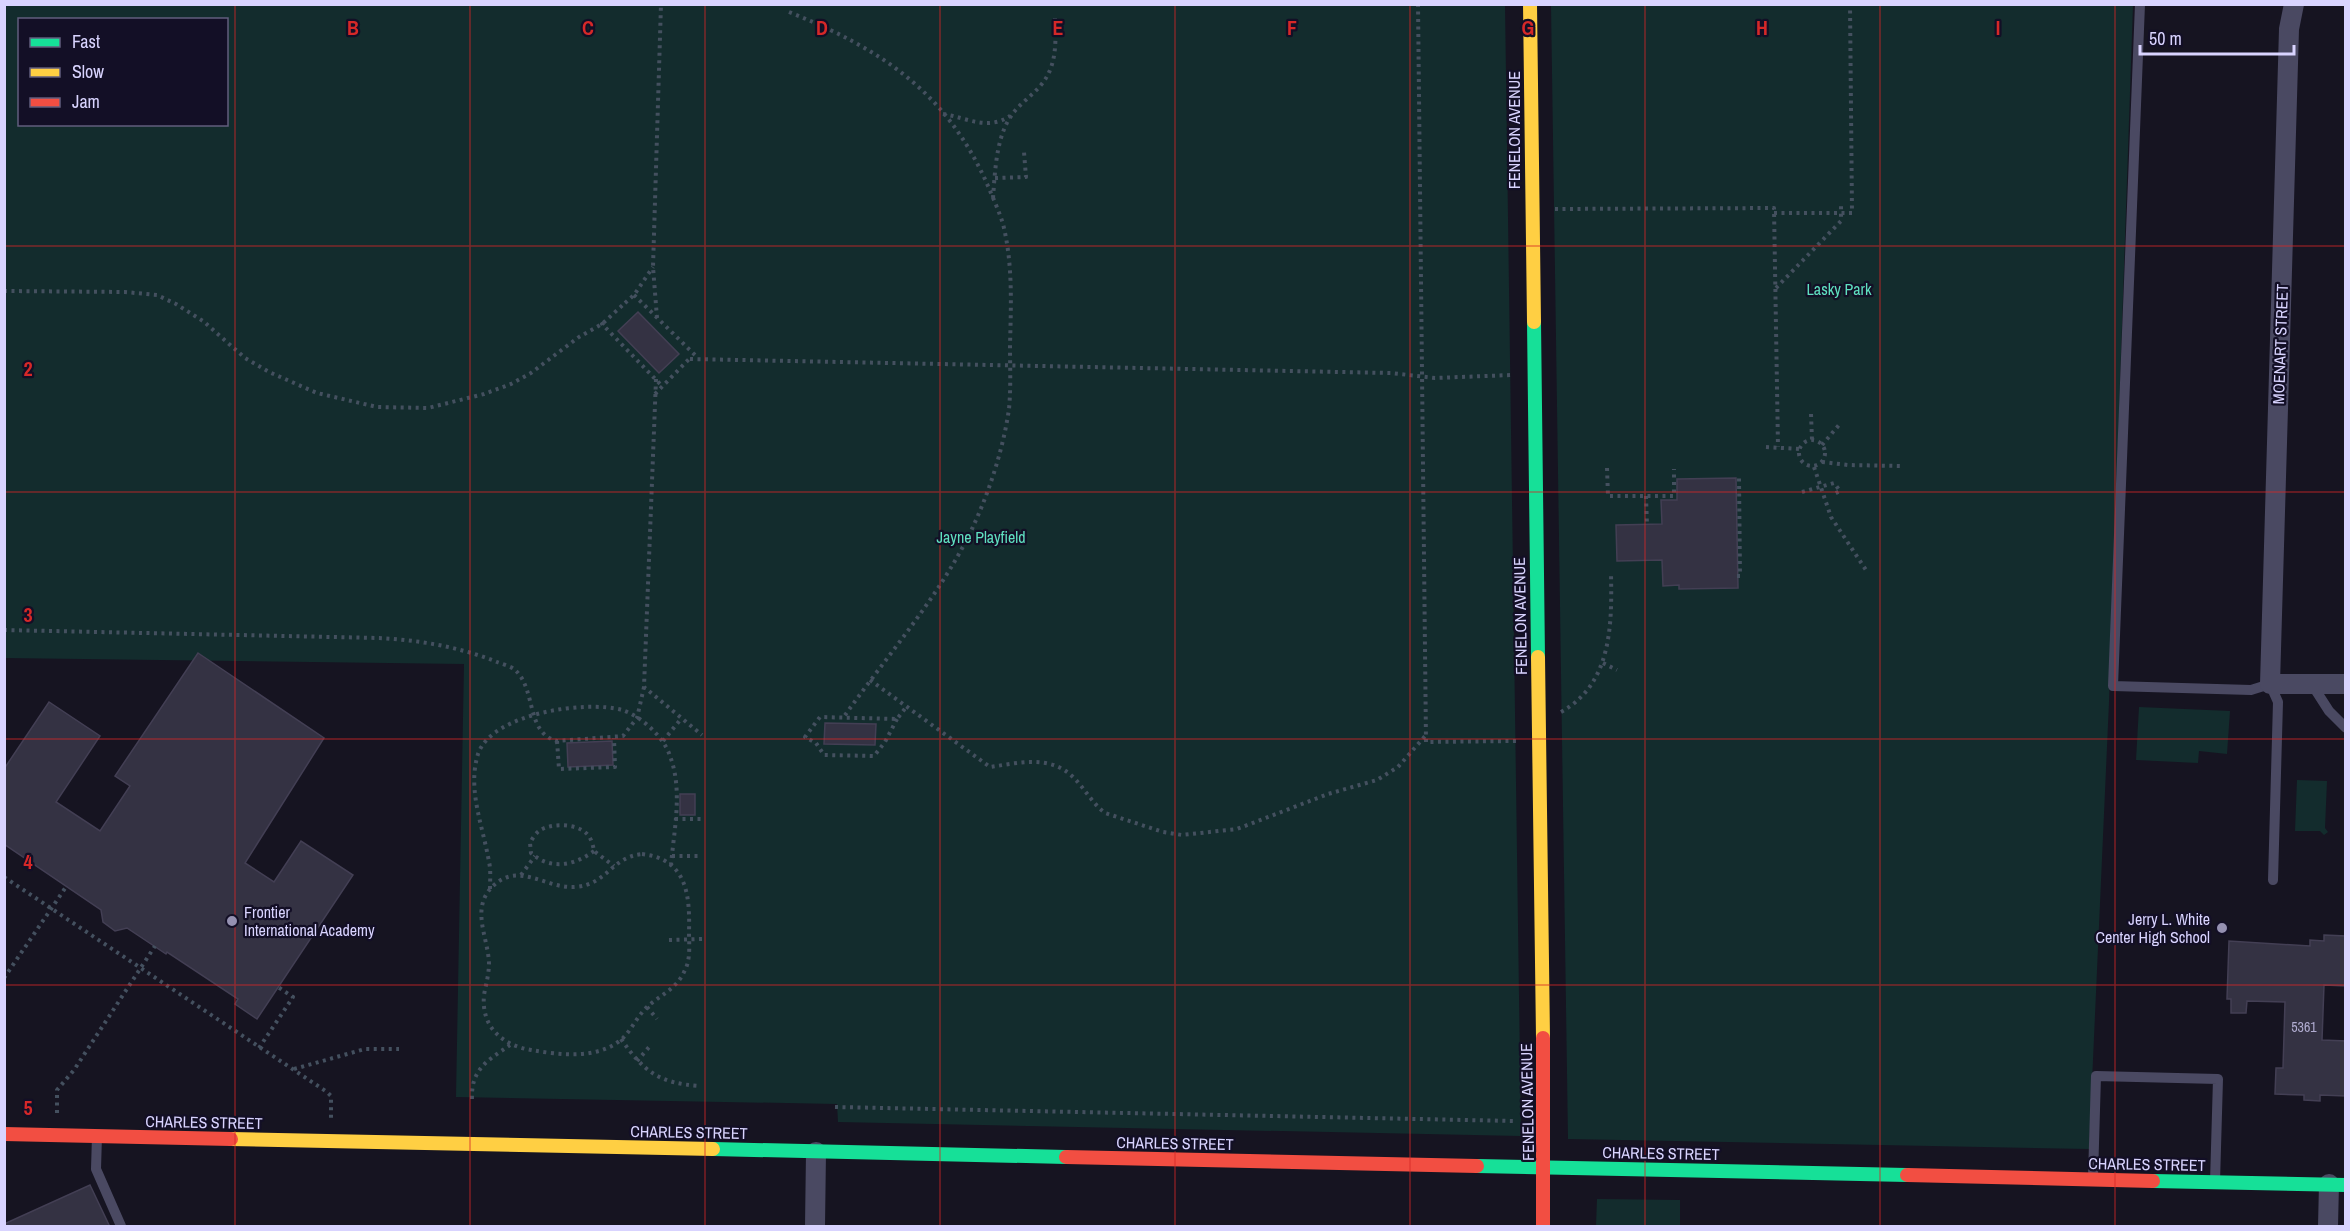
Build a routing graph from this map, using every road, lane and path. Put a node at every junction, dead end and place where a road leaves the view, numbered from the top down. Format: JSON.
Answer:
{"nodes":[{"id":1,"x":661,"y":4,"type":"edge"},
{"id":2,"x":1418,"y":4,"type":"edge"},
{"id":3,"x":1530,"y":4,"type":"edge"},
{"id":4,"x":1850,"y":4,"type":"edge"},
{"id":5,"x":2140,"y":4,"type":"edge"},
{"id":6,"x":2294,"y":4,"type":"edge"},
{"id":7,"x":789,"y":12,"type":"dead end"},
{"id":8,"x":1056,"y":18,"type":"dead end"},
{"id":9,"x":943,"y":114,"type":"junction"},
{"id":10,"x":1011,"y":116,"type":"junction"},
{"id":11,"x":1024,"y":152,"type":"dead end"},
{"id":12,"x":995,"y":178,"type":"junction"},
{"id":13,"x":993,"y":198,"type":"junction"},
{"id":14,"x":1841,"y":202,"type":"dead end"},
{"id":15,"x":1551,"y":209,"type":"dead end"},
{"id":16,"x":1774,"y":213,"type":"junction"},
{"id":17,"x":1842,"y":213,"type":"junction"},
{"id":18,"x":653,"y":267,"type":"junction"},
{"id":19,"x":1775,"y":289,"type":"junction"},
{"id":20,"x":4,"y":291,"type":"edge"},
{"id":21,"x":634,"y":295,"type":"junction"},
{"id":22,"x":657,"y":318,"type":"junction"},
{"id":23,"x":602,"y":324,"type":"junction"},
{"id":24,"x":694,"y":354,"type":"junction"},
{"id":25,"x":690,"y":359,"type":"junction"},
{"id":26,"x":698,"y":359,"type":"junction"},
{"id":27,"x":1010,"y":365,"type":"junction"},
{"id":28,"x":1534,"y":374,"type":"junction"},
{"id":29,"x":1422,"y":376,"type":"junction"},
{"id":30,"x":656,"y":379,"type":"junction"},
{"id":31,"x":663,"y":387,"type":"junction"},
{"id":32,"x":655,"y":394,"type":"junction"},
{"id":33,"x":1811,"y":414,"type":"dead end"},
{"id":34,"x":1839,"y":425,"type":"dead end"},
{"id":35,"x":1812,"y":440,"type":"junction"},
{"id":36,"x":1822,"y":445,"type":"junction"},
{"id":37,"x":1766,"y":447,"type":"dead end"},
{"id":38,"x":1778,"y":447,"type":"junction"},
{"id":39,"x":1799,"y":448,"type":"junction"},
{"id":40,"x":1822,"y":462,"type":"junction"},
{"id":41,"x":1814,"y":466,"type":"junction"},
{"id":42,"x":1900,"y":466,"type":"dead end"},
{"id":43,"x":1607,"y":468,"type":"dead end"},
{"id":44,"x":1674,"y":469,"type":"dead end"},
{"id":45,"x":1739,"y":478,"type":"dead end"},
{"id":46,"x":1820,"y":488,"type":"junction"},
{"id":47,"x":1802,"y":492,"type":"dead end"},
{"id":48,"x":1834,"y":494,"type":"dead end"},
{"id":49,"x":1646,"y":496,"type":"junction"},
{"id":50,"x":1647,"y":525,"type":"dead end"},
{"id":51,"x":1868,"y":573,"type":"dead end"},
{"id":52,"x":1611,"y":574,"type":"dead end"},
{"id":53,"x":1737,"y":576,"type":"dead end"},
{"id":54,"x":4,"y":630,"type":"edge"},
{"id":55,"x":1603,"y":663,"type":"junction"},
{"id":56,"x":1617,"y":670,"type":"dead end"},
{"id":57,"x":870,"y":680,"type":"junction"},
{"id":58,"x":2311,"y":683,"type":"junction"},
{"id":59,"x":2270,"y":684,"type":"junction"},
{"id":60,"x":2346,"y":684,"type":"edge"},
{"id":61,"x":644,"y":687,"type":"junction"},
{"id":62,"x":907,"y":706,"type":"junction"},
{"id":63,"x":1559,"y":713,"type":"dead end"},
{"id":64,"x":534,"y":716,"type":"junction"},
{"id":65,"x":637,"y":718,"type":"junction"},
{"id":66,"x":682,"y":718,"type":"junction"},
{"id":67,"x":843,"y":718,"type":"junction"},
{"id":68,"x":897,"y":719,"type":"junction"},
{"id":69,"x":2346,"y":728,"type":"edge"},
{"id":70,"x":1426,"y":734,"type":"junction"},
{"id":71,"x":702,"y":735,"type":"dead end"},
{"id":72,"x":614,"y":738,"type":"junction"},
{"id":73,"x":557,"y":741,"type":"junction"},
{"id":74,"x":663,"y":741,"type":"junction"},
{"id":75,"x":1538,"y":741,"type":"junction"},
{"id":76,"x":675,"y":819,"type":"junction"},
{"id":77,"x":702,"y":819,"type":"dead end"},
{"id":78,"x":594,"y":851,"type":"junction"},
{"id":79,"x":535,"y":856,"type":"junction"},
{"id":80,"x":672,"y":856,"type":"junction"},
{"id":81,"x":702,"y":856,"type":"dead end"},
{"id":82,"x":671,"y":865,"type":"junction"},
{"id":83,"x":614,"y":866,"type":"junction"},
{"id":84,"x":521,"y":875,"type":"junction"},
{"id":85,"x":4,"y":877,"type":"edge"},
{"id":86,"x":2273,"y":880,"type":"dead end"},
{"id":87,"x":66,"y":887,"type":"dead end"},
{"id":88,"x":490,"y":890,"type":"junction"},
{"id":89,"x":50,"y":908,"type":"junction"},
{"id":90,"x":689,"y":939,"type":"junction"},
{"id":91,"x":702,"y":939,"type":"dead end"},
{"id":92,"x":669,"y":940,"type":"dead end"},
{"id":93,"x":155,"y":946,"type":"dead end"},
{"id":94,"x":140,"y":968,"type":"junction"},
{"id":95,"x":4,"y":978,"type":"edge"},
{"id":96,"x":278,"y":987,"type":"dead end"},
{"id":97,"x":647,"y":1007,"type":"junction"},
{"id":98,"x":657,"y":1019,"type":"dead end"},
{"id":99,"x":621,"y":1040,"type":"junction"},
{"id":100,"x":511,"y":1045,"type":"junction"},
{"id":101,"x":650,"y":1046,"type":"dead end"},
{"id":102,"x":260,"y":1048,"type":"junction"},
{"id":103,"x":399,"y":1050,"type":"dead end"},
{"id":104,"x":637,"y":1061,"type":"junction"},
{"id":105,"x":294,"y":1069,"type":"junction"},
{"id":106,"x":699,"y":1086,"type":"dead end"},
{"id":107,"x":472,"y":1099,"type":"dead end"},
{"id":108,"x":835,"y":1107,"type":"dead end"},
{"id":109,"x":57,"y":1117,"type":"dead end"},
{"id":110,"x":1514,"y":1121,"type":"dead end"},
{"id":111,"x":331,"y":1123,"type":"dead end"},
{"id":112,"x":4,"y":1134,"type":"edge"},
{"id":113,"x":97,"y":1136,"type":"junction"},
{"id":114,"x":816,"y":1152,"type":"junction"},
{"id":115,"x":1544,"y":1167,"type":"junction"},
{"id":116,"x":2093,"y":1179,"type":"junction"},
{"id":117,"x":2215,"y":1182,"type":"junction"},
{"id":118,"x":2337,"y":1185,"type":"edge"},
{"id":119,"x":121,"y":1227,"type":"edge"},
{"id":120,"x":815,"y":1227,"type":"edge"},
{"id":121,"x":1543,"y":1227,"type":"edge"},
{"id":122,"x":2328,"y":1227,"type":"edge"}],
"edges":[{"from":1,"to":18,"type":"path"},
{"from":2,"to":29,"type":"path"},
{"from":3,"to":28,"type":"street","name":"FENELON AVENUE"},
{"from":4,"to":17,"type":"path"},
{"from":5,"to":59,"type":"lane"},
{"from":6,"to":59,"type":"street","name":"MOENART STREET"},
{"from":7,"to":9,"type":"path"},
{"from":8,"to":10,"type":"path"},
{"from":9,"to":10,"type":"path"},
{"from":9,"to":13,"type":"path"},
{"from":10,"to":12,"type":"path"},
{"from":11,"to":12,"type":"path"},
{"from":12,"to":13,"type":"path"},
{"from":13,"to":27,"type":"path"},
{"from":14,"to":17,"type":"path"},
{"from":15,"to":16,"type":"path"},
{"from":16,"to":17,"type":"path"},
{"from":16,"to":19,"type":"path"},
{"from":17,"to":19,"type":"path"},
{"from":18,"to":21,"type":"path"},
{"from":18,"to":22,"type":"path"},
{"from":19,"to":38,"type":"path"},
{"from":20,"to":23,"type":"path"},
{"from":21,"to":22,"type":"path"},
{"from":21,"to":23,"type":"path"},
{"from":22,"to":24,"type":"path"},
{"from":23,"to":30,"type":"path"},
{"from":24,"to":25,"type":"path"},
{"from":24,"to":26,"type":"path"},
{"from":25,"to":26,"type":"path"},
{"from":25,"to":31,"type":"path"},
{"from":26,"to":27,"type":"path"},
{"from":27,"to":29,"type":"path"},
{"from":27,"to":57,"type":"path"},
{"from":28,"to":29,"type":"path"},
{"from":28,"to":75,"type":"street","name":"FENELON AVENUE"},
{"from":29,"to":70,"type":"path"},
{"from":30,"to":31,"type":"path"},
{"from":30,"to":32,"type":"path"},
{"from":31,"to":32,"type":"path"},
{"from":32,"to":61,"type":"path"},
{"from":33,"to":35,"type":"path"},
{"from":34,"to":36,"type":"path"},
{"from":35,"to":36,"type":"path"},
{"from":35,"to":39,"type":"path"},
{"from":36,"to":40,"type":"path"},
{"from":37,"to":38,"type":"path"},
{"from":38,"to":39,"type":"path"},
{"from":39,"to":41,"type":"path"},
{"from":40,"to":41,"type":"path"},
{"from":40,"to":42,"type":"path"},
{"from":41,"to":46,"type":"path"},
{"from":43,"to":49,"type":"path"},
{"from":44,"to":49,"type":"path"},
{"from":45,"to":53,"type":"path"},
{"from":46,"to":47,"type":"path"},
{"from":46,"to":48,"type":"path"},
{"from":46,"to":51,"type":"path"},
{"from":49,"to":50,"type":"path"},
{"from":52,"to":55,"type":"path"},
{"from":54,"to":64,"type":"path"},
{"from":55,"to":56,"type":"path"},
{"from":55,"to":63,"type":"path"},
{"from":57,"to":62,"type":"path"},
{"from":57,"to":67,"type":"path"},
{"from":58,"to":59,"type":"street"},
{"from":58,"to":60,"type":"street"},
{"from":58,"to":69,"type":"lane"},
{"from":59,"to":86,"type":"lane"},
{"from":61,"to":65,"type":"path"},
{"from":61,"to":66,"type":"path"},
{"from":62,"to":68,"type":"path"},
{"from":62,"to":70,"type":"path"},
{"from":64,"to":65,"type":"path"},
{"from":64,"to":73,"type":"path"},
{"from":64,"to":88,"type":"path"},
{"from":65,"to":72,"type":"path"},
{"from":65,"to":74,"type":"path"},
{"from":66,"to":71,"type":"path"},
{"from":66,"to":74,"type":"path"},
{"from":67,"to":68,"type":"path"},
{"from":67,"to":68,"type":"path"},
{"from":70,"to":75,"type":"path"},
{"from":72,"to":73,"type":"path"},
{"from":72,"to":73,"type":"path"},
{"from":74,"to":76,"type":"path"},
{"from":75,"to":115,"type":"street","name":"FENELON AVENUE"},
{"from":76,"to":77,"type":"path"},
{"from":76,"to":80,"type":"path"},
{"from":78,"to":79,"type":"path"},
{"from":78,"to":79,"type":"path"},
{"from":78,"to":83,"type":"path"},
{"from":79,"to":84,"type":"path"},
{"from":80,"to":81,"type":"path"},
{"from":80,"to":82,"type":"path"},
{"from":82,"to":83,"type":"path"},
{"from":82,"to":90,"type":"path"},
{"from":83,"to":84,"type":"path"},
{"from":84,"to":88,"type":"path"},
{"from":85,"to":89,"type":"path"},
{"from":87,"to":89,"type":"path"},
{"from":88,"to":100,"type":"path"},
{"from":89,"to":94,"type":"path"},
{"from":89,"to":95,"type":"path"},
{"from":90,"to":91,"type":"path"},
{"from":90,"to":92,"type":"path"},
{"from":90,"to":97,"type":"path"},
{"from":93,"to":94,"type":"path"},
{"from":94,"to":102,"type":"path"},
{"from":94,"to":109,"type":"path"},
{"from":96,"to":102,"type":"path"},
{"from":97,"to":98,"type":"path"},
{"from":97,"to":99,"type":"path"},
{"from":99,"to":100,"type":"path"},
{"from":99,"to":104,"type":"path"},
{"from":100,"to":107,"type":"path"},
{"from":101,"to":104,"type":"path"},
{"from":102,"to":105,"type":"path"},
{"from":103,"to":105,"type":"path"},
{"from":104,"to":106,"type":"path"},
{"from":105,"to":111,"type":"path"},
{"from":108,"to":110,"type":"path"},
{"from":112,"to":113,"type":"street","name":"CHARLES STREET"},
{"from":113,"to":114,"type":"street","name":"CHARLES STREET"},
{"from":113,"to":119,"type":"lane"},
{"from":114,"to":115,"type":"street","name":"CHARLES STREET"},
{"from":114,"to":120,"type":"street"},
{"from":115,"to":116,"type":"street","name":"CHARLES STREET"},
{"from":115,"to":121,"type":"street","name":"FENELON AVENUE"},
{"from":116,"to":117,"type":"street","name":"CHARLES STREET"},
{"from":116,"to":117,"type":"lane"},
{"from":117,"to":118,"type":"street","name":"CHARLES STREET"},
{"from":118,"to":122,"type":"street"}]}
